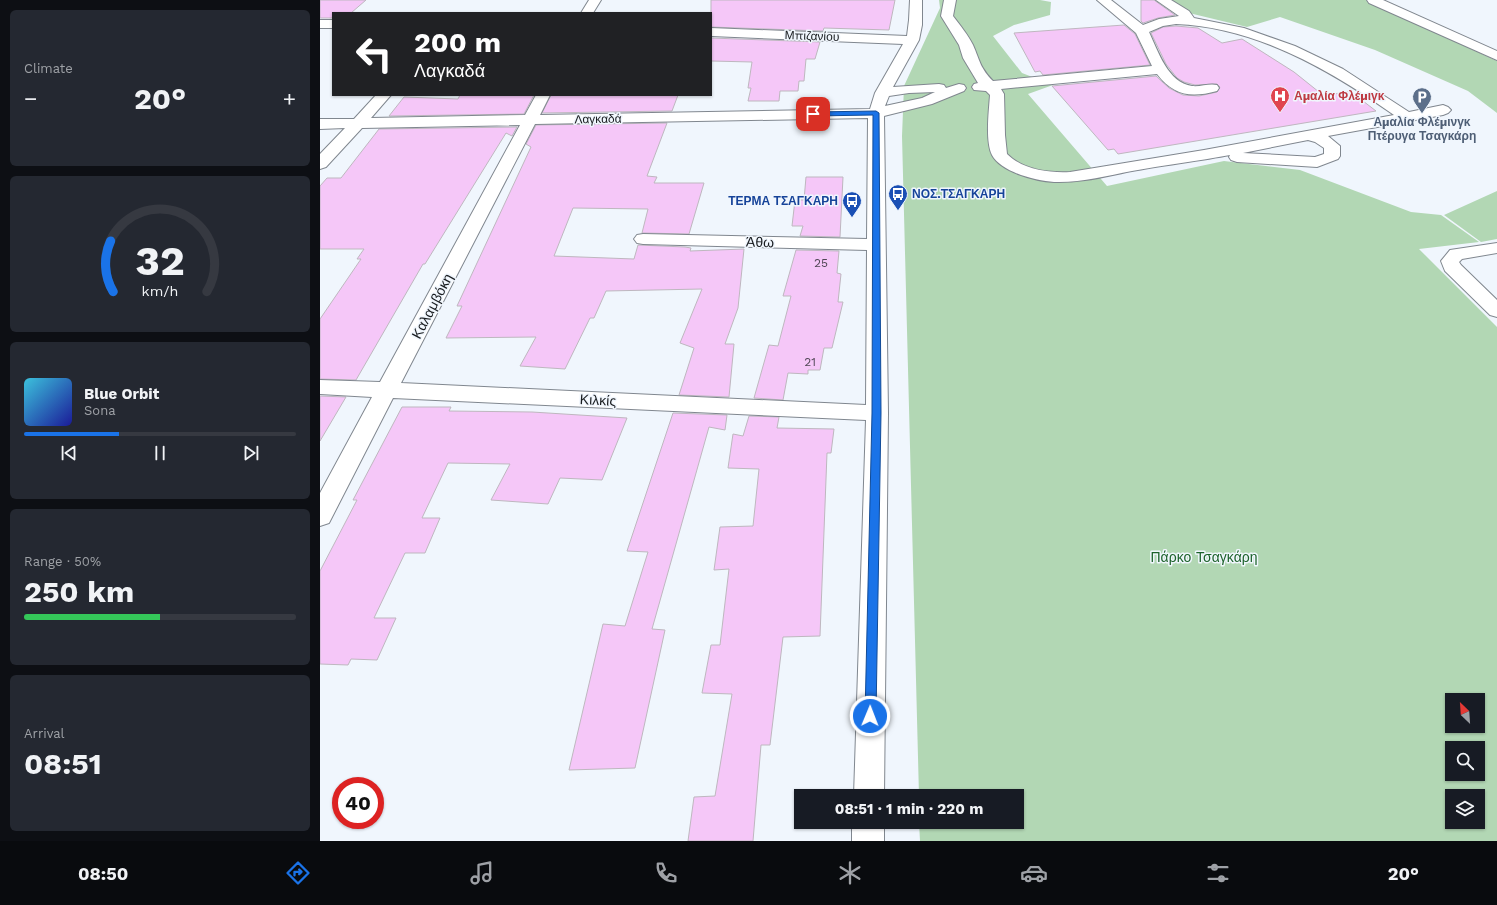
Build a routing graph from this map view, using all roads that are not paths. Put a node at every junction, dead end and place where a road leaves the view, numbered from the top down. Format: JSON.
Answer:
{"nodes":[{"id":1,"x":595,"y":0,"type":"edge"},
{"id":2,"x":916,"y":0,"type":"edge"},
{"id":3,"x":950,"y":0,"type":"edge"},
{"id":4,"x":1104,"y":0,"type":"edge"},
{"id":5,"x":1162,"y":0,"type":"edge"},
{"id":6,"x":1373,"y":0,"type":"edge"},
{"id":7,"x":588,"y":12,"type":"edge"},
{"id":8,"x":1188,"y":20,"type":"junction"},
{"id":9,"x":320,"y":24,"type":"edge"},
{"id":10,"x":332,"y":24,"type":"edge"},
{"id":11,"x":1142,"y":31,"type":"junction"},
{"id":12,"x":712,"y":32,"type":"edge"},
{"id":13,"x":912,"y":40,"type":"junction"},
{"id":14,"x":1497,"y":56,"type":"edge"},
{"id":15,"x":1160,"y":69,"type":"junction"},
{"id":16,"x":991,"y":86,"type":"junction"},
{"id":17,"x":966,"y":88,"type":"junction"},
{"id":18,"x":1212,"y":88,"type":"dead end"},
{"id":19,"x":882,"y":93,"type":"junction"},
{"id":20,"x":383,"y":96,"type":"edge"},
{"id":21,"x":542,"y":96,"type":"edge"},
{"id":22,"x":1443,"y":110,"type":"dead end"},
{"id":23,"x":876,"y":113,"type":"junction"},
{"id":24,"x":1407,"y":117,"type":"junction"},
{"id":25,"x":529,"y":120,"type":"junction"},
{"id":26,"x":320,"y":124,"type":"edge"},
{"id":27,"x":357,"y":124,"type":"junction"},
{"id":28,"x":1310,"y":136,"type":"junction"},
{"id":29,"x":1204,"y":155,"type":"junction"},
{"id":30,"x":1164,"y":160,"type":"junction"},
{"id":31,"x":320,"y":164,"type":"edge"},
{"id":32,"x":643,"y":238,"type":"dead end"},
{"id":33,"x":876,"y":246,"type":"junction"},
{"id":34,"x":1497,"y":248,"type":"edge"},
{"id":35,"x":1497,"y":311,"type":"edge"},
{"id":36,"x":320,"y":387,"type":"edge"},
{"id":37,"x":387,"y":390,"type":"junction"},
{"id":38,"x":877,"y":413,"type":"junction"},
{"id":39,"x":320,"y":516,"type":"edge"},
{"id":40,"x":869,"y":789,"type":"edge"},
{"id":41,"x":868,"y":829,"type":"edge"},
{"id":42,"x":868,"y":841,"type":"edge"}],
"edges":[{"from":1,"to":7,"type":"street"},
{"from":2,"to":13,"type":"street"},
{"from":3,"to":16,"type":"street"},
{"from":4,"to":11,"type":"street"},
{"from":5,"to":8,"type":"street"},
{"from":6,"to":14,"type":"street"},
{"from":8,"to":11,"type":"street"},
{"from":8,"to":24,"type":"street"},
{"from":9,"to":10,"type":"street"},
{"from":11,"to":15,"type":"street"},
{"from":12,"to":13,"type":"street","name":"Μπιζανίου"},
{"from":13,"to":19,"type":"street"},
{"from":15,"to":16,"type":"street"},
{"from":15,"to":18,"type":"street"},
{"from":16,"to":17,"type":"street"},
{"from":16,"to":30,"type":"street"},
{"from":17,"to":19,"type":"street"},
{"from":17,"to":23,"type":"street","name":"Λαγκαδά"},
{"from":17,"to":30,"type":"street"},
{"from":19,"to":23,"type":"street"},
{"from":20,"to":27,"type":"street"},
{"from":21,"to":25,"type":"street","name":"Καλαμβόκη"},
{"from":22,"to":24,"type":"street"},
{"from":23,"to":25,"type":"street","name":"Λαγκαδά"},
{"from":23,"to":33,"type":"street"},
{"from":24,"to":28,"type":"street"},
{"from":25,"to":27,"type":"street","name":"Λαγκαδά"},
{"from":25,"to":37,"type":"street","name":"Καλαμβόκη"},
{"from":26,"to":27,"type":"street","name":"Λαγκαδά"},
{"from":27,"to":31,"type":"street"},
{"from":28,"to":29,"type":"street"},
{"from":28,"to":29,"type":"street"},
{"from":29,"to":30,"type":"street"},
{"from":32,"to":33,"type":"street","name":"Άθω"},
{"from":33,"to":38,"type":"street"},
{"from":34,"to":35,"type":"street"},
{"from":36,"to":37,"type":"street","name":"Κιλκίς"},
{"from":37,"to":38,"type":"street","name":"Κιλκίς"},
{"from":37,"to":39,"type":"street","name":"Καλαμβόκη"},
{"from":38,"to":40,"type":"street"},
{"from":41,"to":42,"type":"street"}]}
